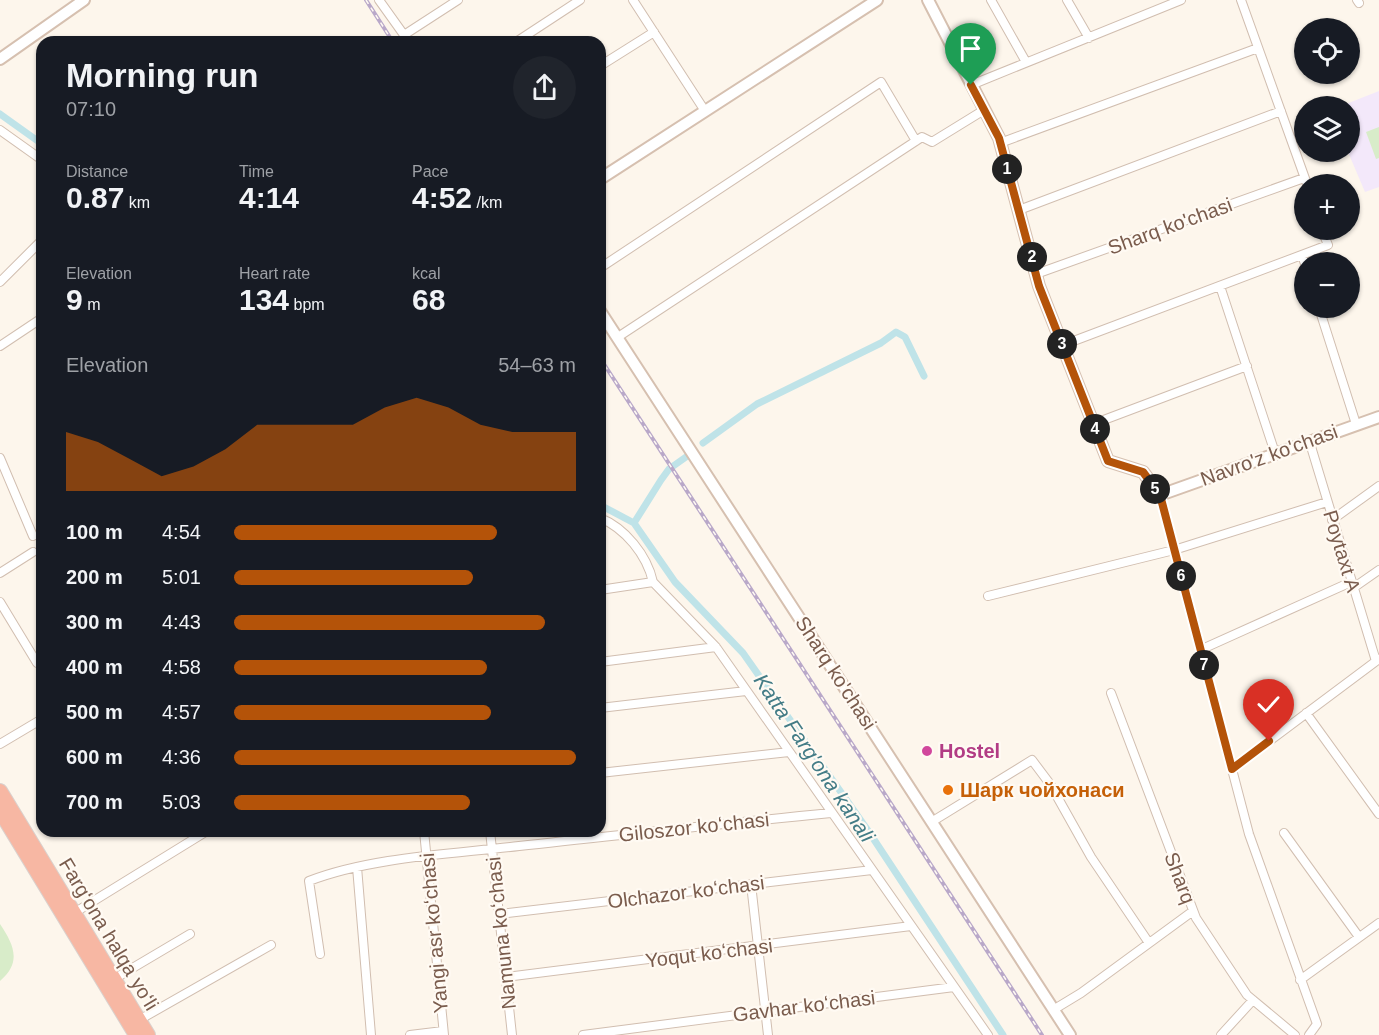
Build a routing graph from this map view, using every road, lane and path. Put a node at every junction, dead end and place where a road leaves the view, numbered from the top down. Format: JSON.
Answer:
{"nodes":[{"id":1,"x":84,"y":0,"type":"edge"},
{"id":2,"x":379,"y":0,"type":"edge"},
{"id":3,"x":458,"y":0,"type":"edge"},
{"id":4,"x":579,"y":0,"type":"edge"},
{"id":5,"x":633,"y":0,"type":"edge"},
{"id":6,"x":877,"y":0,"type":"edge"},
{"id":7,"x":928,"y":0,"type":"edge"},
{"id":8,"x":991,"y":0,"type":"edge"},
{"id":9,"x":1066,"y":0,"type":"edge"},
{"id":10,"x":1181,"y":0,"type":"edge"},
{"id":11,"x":1241,"y":0,"type":"edge"},
{"id":12,"x":654,"y":32,"type":"junction"},
{"id":13,"x":405,"y":36,"type":"edge"},
{"id":14,"x":409,"y":36,"type":"edge"},
{"id":15,"x":525,"y":36,"type":"edge"},
{"id":16,"x":1089,"y":38,"type":"junction"},
{"id":17,"x":1258,"y":48,"type":"junction"},
{"id":18,"x":0,"y":59,"type":"edge"},
{"id":19,"x":606,"y":62,"type":"edge"},
{"id":20,"x":1026,"y":62,"type":"junction"},
{"id":21,"x":971,"y":85,"type":"junction"},
{"id":22,"x":984,"y":110,"type":"junction"},
{"id":23,"x":705,"y":111,"type":"junction"},
{"id":24,"x":1281,"y":111,"type":"junction"},
{"id":25,"x":0,"y":130,"type":"edge"},
{"id":26,"x":916,"y":141,"type":"junction"},
{"id":27,"x":1000,"y":143,"type":"junction"},
{"id":28,"x":36,"y":156,"type":"edge"},
{"id":29,"x":1303,"y":174,"type":"edge"},
{"id":30,"x":606,"y":175,"type":"edge"},
{"id":31,"x":1294,"y":185,"type":"edge"},
{"id":32,"x":1018,"y":210,"type":"junction"},
{"id":33,"x":1326,"y":240,"type":"edge"},
{"id":34,"x":36,"y":247,"type":"edge"},
{"id":35,"x":1310,"y":252,"type":"edge"},
{"id":36,"x":1294,"y":258,"type":"edge"},
{"id":37,"x":606,"y":264,"type":"edge"},
{"id":38,"x":1036,"y":274,"type":"junction"},
{"id":39,"x":0,"y":282,"type":"edge"},
{"id":40,"x":1220,"y":286,"type":"junction"},
{"id":41,"x":1322,"y":318,"type":"edge"},
{"id":42,"x":606,"y":320,"type":"edge"},
{"id":43,"x":36,"y":322,"type":"edge"},
{"id":44,"x":618,"y":338,"type":"junction"},
{"id":45,"x":1063,"y":345,"type":"junction"},
{"id":46,"x":0,"y":346,"type":"edge"},
{"id":47,"x":1246,"y":366,"type":"junction"},
{"id":48,"x":1379,"y":417,"type":"edge"},
{"id":49,"x":1093,"y":424,"type":"junction"},
{"id":50,"x":1356,"y":424,"type":"junction"},
{"id":51,"x":1309,"y":440,"type":"junction"},
{"id":52,"x":1275,"y":453,"type":"junction"},
{"id":53,"x":0,"y":458,"type":"edge"},
{"id":54,"x":1379,"y":486,"type":"edge"},
{"id":55,"x":1160,"y":495,"type":"junction"},
{"id":56,"x":1327,"y":502,"type":"junction"},
{"id":57,"x":606,"y":520,"type":"edge"},
{"id":58,"x":1332,"y":520,"type":"junction"},
{"id":59,"x":33,"y":536,"type":"dead end"},
{"id":60,"x":1174,"y":550,"type":"junction"},
{"id":61,"x":33,"y":552,"type":"dead end"},
{"id":62,"x":1379,"y":570,"type":"edge"},
{"id":63,"x":0,"y":573,"type":"edge"},
{"id":64,"x":653,"y":582,"type":"junction"},
{"id":65,"x":1351,"y":582,"type":"junction"},
{"id":66,"x":606,"y":589,"type":"edge"},
{"id":67,"x":988,"y":596,"type":"dead end"},
{"id":68,"x":0,"y":602,"type":"edge"},
{"id":69,"x":716,"y":647,"type":"junction"},
{"id":70,"x":1200,"y":650,"type":"junction"},
{"id":71,"x":1378,"y":660,"type":"edge"},
{"id":72,"x":36,"y":661,"type":"edge"},
{"id":73,"x":606,"y":661,"type":"edge"},
{"id":74,"x":746,"y":691,"type":"junction"},
{"id":75,"x":1112,"y":693,"type":"dead end"},
{"id":76,"x":606,"y":707,"type":"edge"},
{"id":77,"x":1306,"y":713,"type":"junction"},
{"id":78,"x":36,"y":723,"type":"edge"},
{"id":79,"x":0,"y":744,"type":"edge"},
{"id":80,"x":789,"y":752,"type":"junction"},
{"id":81,"x":1232,"y":769,"type":"junction"},
{"id":82,"x":606,"y":773,"type":"edge"},
{"id":83,"x":0,"y":791,"type":"edge"},
{"id":84,"x":0,"y":811,"type":"edge"},
{"id":85,"x":831,"y":813,"type":"junction"},
{"id":86,"x":1379,"y":814,"type":"edge"},
{"id":87,"x":933,"y":821,"type":"junction"},
{"id":88,"x":1284,"y":834,"type":"dead end"},
{"id":89,"x":197,"y":837,"type":"edge"},
{"id":90,"x":425,"y":837,"type":"edge"},
{"id":91,"x":491,"y":837,"type":"edge"},
{"id":92,"x":605,"y":837,"type":"edge"},
{"id":93,"x":606,"y":837,"type":"edge"},
{"id":94,"x":492,"y":849,"type":"junction"},
{"id":95,"x":428,"y":858,"type":"junction"},
{"id":96,"x":357,"y":867,"type":"junction"},
{"id":97,"x":872,"y":870,"type":"junction"},
{"id":98,"x":751,"y":884,"type":"junction"},
{"id":99,"x":1193,"y":911,"type":"junction"},
{"id":100,"x":74,"y":914,"type":"junction"},
{"id":101,"x":500,"y":914,"type":"junction"},
{"id":102,"x":1379,"y":923,"type":"edge"},
{"id":103,"x":911,"y":926,"type":"junction"},
{"id":104,"x":190,"y":934,"type":"dead end"},
{"id":105,"x":1359,"y":937,"type":"junction"},
{"id":106,"x":1149,"y":944,"type":"junction"},
{"id":107,"x":271,"y":945,"type":"dead end"},
{"id":108,"x":758,"y":947,"type":"junction"},
{"id":109,"x":320,"y":954,"type":"dead end"},
{"id":110,"x":95,"y":958,"type":"junction"},
{"id":111,"x":506,"y":977,"type":"junction"},
{"id":112,"x":114,"y":979,"type":"junction"},
{"id":113,"x":1300,"y":980,"type":"junction"},
{"id":114,"x":954,"y":987,"type":"junction"},
{"id":115,"x":1253,"y":1000,"type":"junction"},
{"id":116,"x":1053,"y":1010,"type":"junction"},
{"id":117,"x":765,"y":1011,"type":"junction"},
{"id":118,"x":139,"y":1020,"type":"junction"},
{"id":119,"x":443,"y":1033,"type":"edge"},
{"id":120,"x":136,"y":1035,"type":"edge"},
{"id":121,"x":148,"y":1035,"type":"edge"},
{"id":122,"x":371,"y":1035,"type":"edge"},
{"id":123,"x":410,"y":1035,"type":"edge"},
{"id":124,"x":512,"y":1035,"type":"edge"},
{"id":125,"x":583,"y":1035,"type":"edge"},
{"id":126,"x":768,"y":1035,"type":"edge"},
{"id":127,"x":988,"y":1035,"type":"edge"},
{"id":128,"x":1070,"y":1035,"type":"edge"},
{"id":129,"x":1221,"y":1035,"type":"edge"},
{"id":130,"x":1295,"y":1035,"type":"edge"},
{"id":131,"x":1309,"y":1035,"type":"edge"}],
"edges":[{"from":1,"to":18,"type":"main road"},
{"from":2,"to":13,"type":"street"},
{"from":3,"to":14,"type":"street"},
{"from":4,"to":15,"type":"street"},
{"from":5,"to":12,"type":"street"},
{"from":6,"to":23,"type":"main road"},
{"from":7,"to":21,"type":"main road"},
{"from":8,"to":20,"type":"street"},
{"from":9,"to":16,"type":"street"},
{"from":10,"to":16,"type":"street"},
{"from":11,"to":17,"type":"street","name":"Sharq ko'chasi"},
{"from":12,"to":19,"type":"street"},
{"from":12,"to":23,"type":"street"},
{"from":16,"to":20,"type":"street"},
{"from":17,"to":24,"type":"street","name":"Sharq ko'chasi"},
{"from":17,"to":27,"type":"street"},
{"from":20,"to":21,"type":"street"},
{"from":21,"to":22,"type":"main road"},
{"from":22,"to":26,"type":"street"},
{"from":22,"to":27,"type":"main road"},
{"from":23,"to":30,"type":"main road"},
{"from":24,"to":29,"type":"street","name":"Sharq ko'chasi"},
{"from":24,"to":32,"type":"street"},
{"from":25,"to":28,"type":"street"},
{"from":26,"to":37,"type":"street"},
{"from":26,"to":44,"type":"street"},
{"from":27,"to":32,"type":"main road"},
{"from":31,"to":38,"type":"street","name":"Sharq ko'chasi"},
{"from":32,"to":38,"type":"main road"},
{"from":33,"to":35,"type":"street"},
{"from":34,"to":39,"type":"street"},
{"from":36,"to":40,"type":"street"},
{"from":38,"to":45,"type":"main road"},
{"from":40,"to":45,"type":"street"},
{"from":40,"to":47,"type":"street"},
{"from":41,"to":50,"type":"street"},
{"from":42,"to":44,"type":"main road","name":"Sharq ko'chasi"},
{"from":43,"to":46,"type":"street"},
{"from":44,"to":87,"type":"main road","name":"Sharq ko'chasi"},
{"from":45,"to":49,"type":"main road"},
{"from":47,"to":49,"type":"street"},
{"from":47,"to":52,"type":"street"},
{"from":48,"to":50,"type":"main road","name":"Navro'z ko'chasi"},
{"from":49,"to":55,"type":"main road"},
{"from":50,"to":51,"type":"main road","name":"Navro'z ko'chasi"},
{"from":51,"to":52,"type":"main road","name":"Navro'z ko'chasi"},
{"from":51,"to":56,"type":"street","name":"Poytaxt A"},
{"from":52,"to":55,"type":"main road","name":"Navro'z ko'chasi"},
{"from":53,"to":59,"type":"street"},
{"from":54,"to":58,"type":"street"},
{"from":55,"to":60,"type":"street"},
{"from":56,"to":58,"type":"street","name":"Poytaxt A"},
{"from":56,"to":60,"type":"street"},
{"from":57,"to":64,"type":"street"},
{"from":58,"to":65,"type":"street","name":"Poytaxt A"},
{"from":60,"to":67,"type":"street"},
{"from":60,"to":70,"type":"street"},
{"from":61,"to":63,"type":"street"},
{"from":62,"to":65,"type":"street"},
{"from":64,"to":66,"type":"street"},
{"from":64,"to":69,"type":"street"},
{"from":65,"to":70,"type":"street"},
{"from":65,"to":71,"type":"street","name":"Poytaxt A"},
{"from":68,"to":72,"type":"street"},
{"from":69,"to":73,"type":"street"},
{"from":69,"to":74,"type":"street"},
{"from":70,"to":81,"type":"street"},
{"from":71,"to":77,"type":"street"},
{"from":74,"to":76,"type":"street"},
{"from":74,"to":80,"type":"street"},
{"from":75,"to":99,"type":"street","name":"Sharq"},
{"from":77,"to":81,"type":"street"},
{"from":77,"to":86,"type":"street"},
{"from":78,"to":79,"type":"street"},
{"from":80,"to":82,"type":"street"},
{"from":80,"to":85,"type":"street"},
{"from":81,"to":113,"type":"street"},
{"from":83,"to":100,"type":"highway","name":"Farg‘ona halqa yo‘li"},
{"from":84,"to":110,"type":"highway","name":"Farg‘ona halqa yo‘li"},
{"from":85,"to":93,"type":"street","name":"Giloszor koʻchasi"},
{"from":85,"to":97,"type":"street"},
{"from":87,"to":106,"type":"street"},
{"from":87,"to":116,"type":"main road","name":"Sharq ko'chasi"},
{"from":88,"to":105,"type":"street"},
{"from":89,"to":100,"type":"street"},
{"from":90,"to":95,"type":"street","name":"Yangi asr koʻchasi"},
{"from":91,"to":94,"type":"street","name":"Namuna koʻchasi"},
{"from":92,"to":94,"type":"street","name":"Giloszor koʻchasi"},
{"from":94,"to":95,"type":"street","name":"Giloszor koʻchasi"},
{"from":94,"to":101,"type":"street","name":"Namuna koʻchasi"},
{"from":95,"to":96,"type":"street","name":"Giloszor koʻchasi"},
{"from":95,"to":119,"type":"street","name":"Yangi asr koʻchasi"},
{"from":96,"to":109,"type":"street","name":"Giloszor koʻchasi"},
{"from":96,"to":122,"type":"street"},
{"from":97,"to":98,"type":"street","name":"Olchazor koʻchasi"},
{"from":97,"to":103,"type":"street"},
{"from":98,"to":101,"type":"street","name":"Olchazor koʻchasi"},
{"from":98,"to":108,"type":"street"},
{"from":99,"to":106,"type":"street"},
{"from":99,"to":115,"type":"street","name":"Sharq"},
{"from":100,"to":110,"type":"highway","name":"Farg‘ona halqa yo‘li"},
{"from":101,"to":111,"type":"street","name":"Namuna koʻchasi"},
{"from":102,"to":105,"type":"street"},
{"from":103,"to":108,"type":"street","name":"Yoqut koʻchasi"},
{"from":103,"to":114,"type":"street"},
{"from":104,"to":112,"type":"street"},
{"from":105,"to":113,"type":"street"},
{"from":106,"to":116,"type":"street"},
{"from":107,"to":118,"type":"street"},
{"from":108,"to":111,"type":"street","name":"Yoqut koʻchasi"},
{"from":108,"to":117,"type":"street"},
{"from":110,"to":112,"type":"highway","name":"Farg‘ona halqa yo‘li"},
{"from":110,"to":120,"type":"highway","name":"Farg‘ona halqa yo‘li"},
{"from":111,"to":124,"type":"street","name":"Namuna koʻchasi"},
{"from":112,"to":118,"type":"highway","name":"Farg‘ona halqa yo‘li"},
{"from":113,"to":131,"type":"street"},
{"from":114,"to":117,"type":"street","name":"Gavhar koʻchasi"},
{"from":114,"to":127,"type":"street"},
{"from":115,"to":129,"type":"street"},
{"from":115,"to":130,"type":"street","name":"Sharq"},
{"from":116,"to":128,"type":"main road","name":"Sharq ko'chasi"},
{"from":117,"to":125,"type":"street","name":"Gavhar koʻchasi"},
{"from":117,"to":126,"type":"street"},
{"from":118,"to":121,"type":"highway","name":"Farg‘ona halqa yo‘li"},
{"from":119,"to":123,"type":"street"}]}
